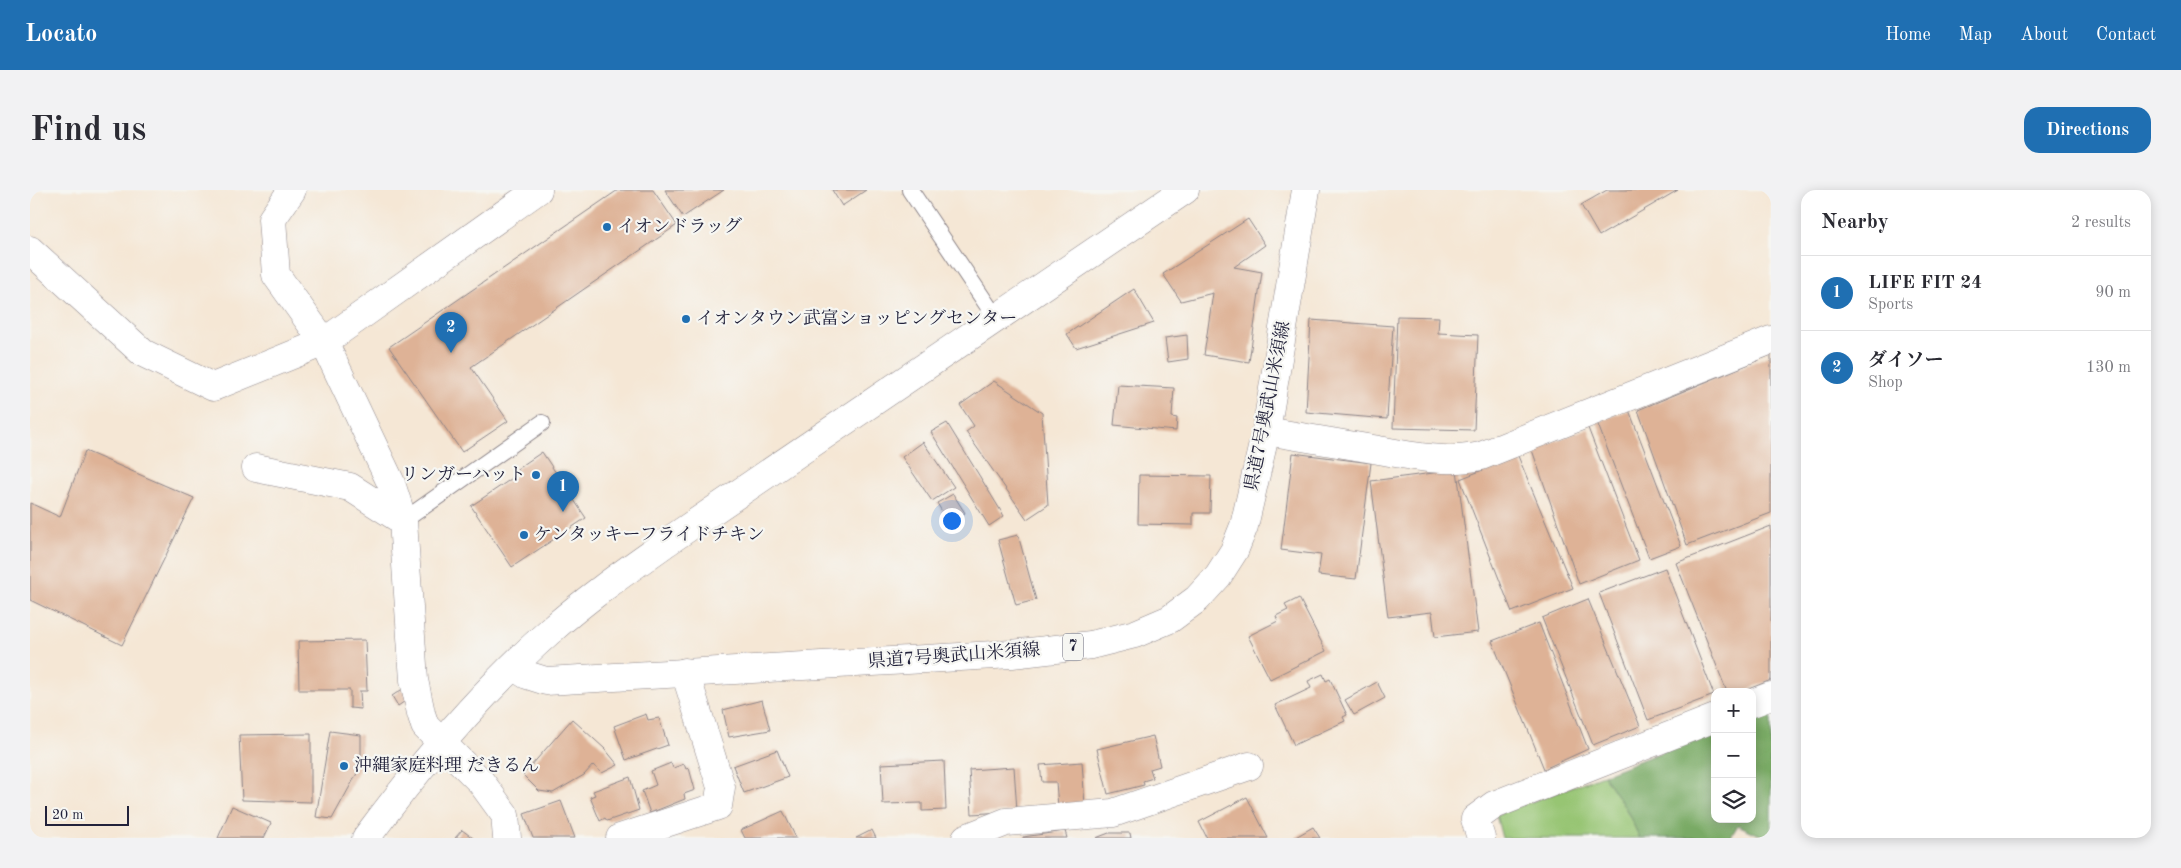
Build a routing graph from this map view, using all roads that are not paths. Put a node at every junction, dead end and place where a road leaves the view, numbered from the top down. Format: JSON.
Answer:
{"nodes":[{"id":1,"x":292,"y":190,"type":"edge"},
{"id":2,"x":538,"y":190,"type":"edge"},
{"id":3,"x":910,"y":190,"type":"edge"},
{"id":4,"x":1185,"y":190,"type":"edge"},
{"id":5,"x":1306,"y":190,"type":"edge"},
{"id":6,"x":30,"y":250,"type":"edge"},
{"id":7,"x":996,"y":318,"type":"junction"},
{"id":8,"x":1771,"y":340,"type":"edge"},
{"id":9,"x":324,"y":342,"type":"junction"},
{"id":10,"x":542,"y":423,"type":"dead end"},
{"id":11,"x":1266,"y":431,"type":"junction"},
{"id":12,"x":256,"y":468,"type":"dead end"},
{"id":13,"x":403,"y":521,"type":"junction"},
{"id":14,"x":514,"y":667,"type":"junction"},
{"id":15,"x":685,"y":672,"type":"junction"},
{"id":16,"x":1771,"y":696,"type":"edge"},
{"id":17,"x":1756,"y":702,"type":"edge"},
{"id":18,"x":1711,"y":720,"type":"edge"},
{"id":19,"x":441,"y":741,"type":"junction"},
{"id":20,"x":1249,"y":766,"type":"dead end"},
{"id":21,"x":366,"y":838,"type":"edge"},
{"id":22,"x":507,"y":838,"type":"edge"},
{"id":23,"x":620,"y":838,"type":"edge"},
{"id":24,"x":966,"y":838,"type":"edge"},
{"id":25,"x":1481,"y":838,"type":"edge"}],
"edges":[{"from":1,"to":9,"type":"street"},
{"from":2,"to":9,"type":"street"},
{"from":3,"to":7,"type":"lane"},
{"from":4,"to":7,"type":"street"},
{"from":5,"to":11,"type":"street","name":"県道7号奥武山米須線","number":"7"},
{"from":6,"to":9,"type":"street"},
{"from":7,"to":14,"type":"street"},
{"from":8,"to":11,"type":"street"},
{"from":9,"to":13,"type":"street"},
{"from":10,"to":13,"type":"lane"},
{"from":11,"to":15,"type":"street","name":"県道7号奥武山米須線","number":"7"},
{"from":12,"to":13,"type":"street"},
{"from":13,"to":19,"type":"street"},
{"from":14,"to":15,"type":"street","name":"県道7号奥武山米須線","number":"7"},
{"from":14,"to":19,"type":"street"},
{"from":15,"to":23,"type":"street"},
{"from":16,"to":17,"type":"street"},
{"from":18,"to":25,"type":"street"},
{"from":19,"to":21,"type":"street"},
{"from":19,"to":22,"type":"street"},
{"from":20,"to":24,"type":"street"}]}
